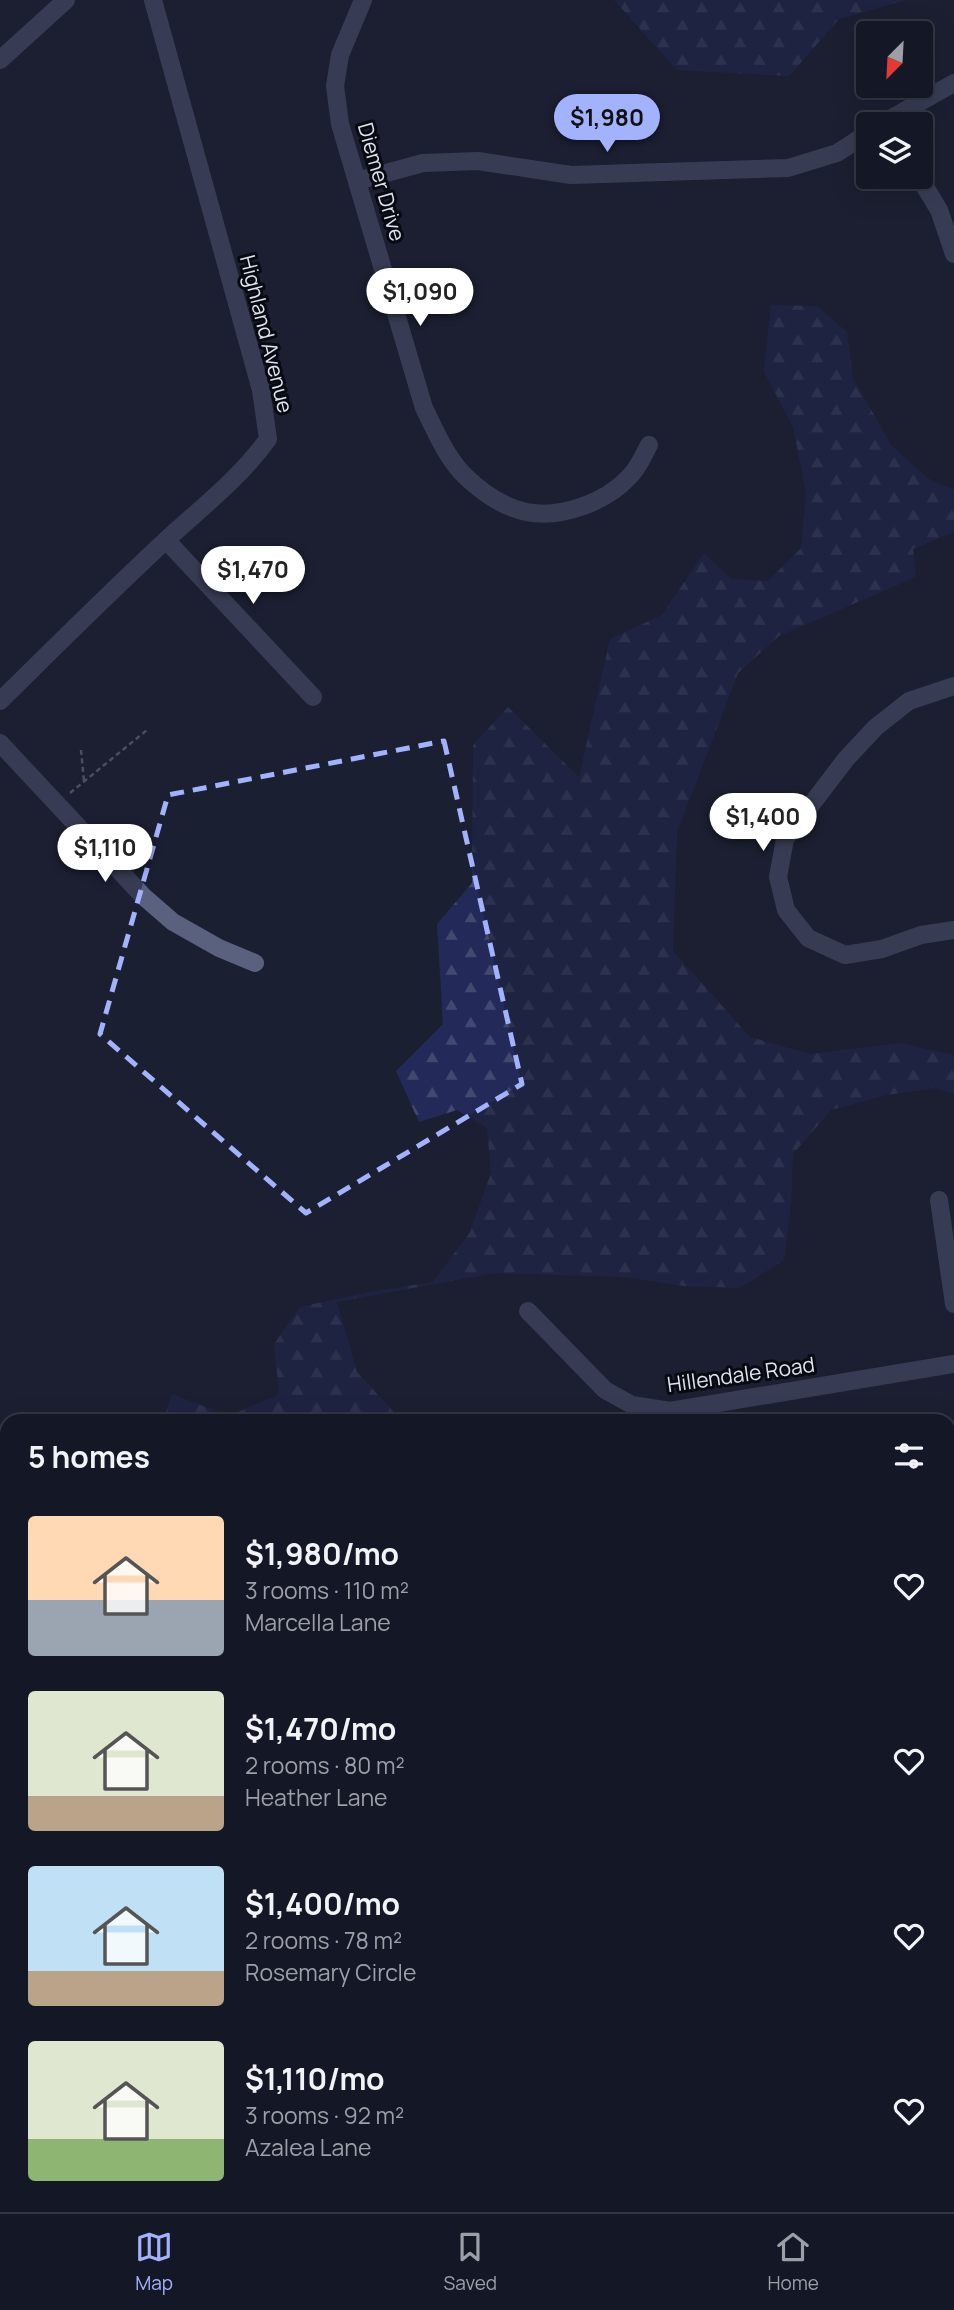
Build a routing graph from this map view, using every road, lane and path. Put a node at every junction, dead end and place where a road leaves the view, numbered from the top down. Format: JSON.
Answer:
{"nodes":[{"id":1,"x":66,"y":0,"type":"edge"},
{"id":2,"x":153,"y":0,"type":"edge"},
{"id":3,"x":363,"y":0,"type":"edge"},
{"id":4,"x":0,"y":60,"type":"edge"},
{"id":5,"x":954,"y":83,"type":"edge"},
{"id":6,"x":904,"y":112,"type":"edge"},
{"id":7,"x":856,"y":141,"type":"edge"},
{"id":8,"x":356,"y":181,"type":"junction"},
{"id":9,"x":926,"y":189,"type":"edge"},
{"id":10,"x":954,"y":254,"type":"edge"},
{"id":11,"x":649,"y":445,"type":"dead end"},
{"id":12,"x":166,"y":540,"type":"junction"},
{"id":13,"x":954,"y":686,"type":"edge"},
{"id":14,"x":313,"y":697,"type":"dead end"},
{"id":15,"x":0,"y":701,"type":"edge"},
{"id":16,"x":146,"y":730,"type":"dead end"},
{"id":17,"x":0,"y":743,"type":"edge"},
{"id":18,"x":81,"y":750,"type":"dead end"},
{"id":19,"x":84,"y":781,"type":"junction"},
{"id":20,"x":57,"y":804,"type":"junction"},
{"id":21,"x":954,"y":930,"type":"edge"},
{"id":22,"x":255,"y":963,"type":"dead end"},
{"id":23,"x":939,"y":1200,"type":"dead end"},
{"id":24,"x":954,"y":1304,"type":"edge"},
{"id":25,"x":528,"y":1311,"type":"dead end"},
{"id":26,"x":954,"y":1364,"type":"edge"}],
"edges":[{"from":1,"to":4,"type":"street"},
{"from":2,"to":12,"type":"street","name":"Highland Avenue"},
{"from":3,"to":8,"type":"street","name":"Diemer Drive"},
{"from":5,"to":6,"type":"street"},
{"from":7,"to":8,"type":"street"},
{"from":8,"to":11,"type":"street","name":"Diemer Drive"},
{"from":9,"to":10,"type":"street"},
{"from":12,"to":14,"type":"street"},
{"from":12,"to":15,"type":"street","name":"Highland Avenue"},
{"from":13,"to":21,"type":"street"},
{"from":16,"to":19,"type":"path"},
{"from":17,"to":20,"type":"street"},
{"from":18,"to":19,"type":"path"},
{"from":19,"to":20,"type":"path"},
{"from":20,"to":22,"type":"street"},
{"from":23,"to":24,"type":"street"},
{"from":25,"to":26,"type":"street","name":"Hillendale Road"}]}
